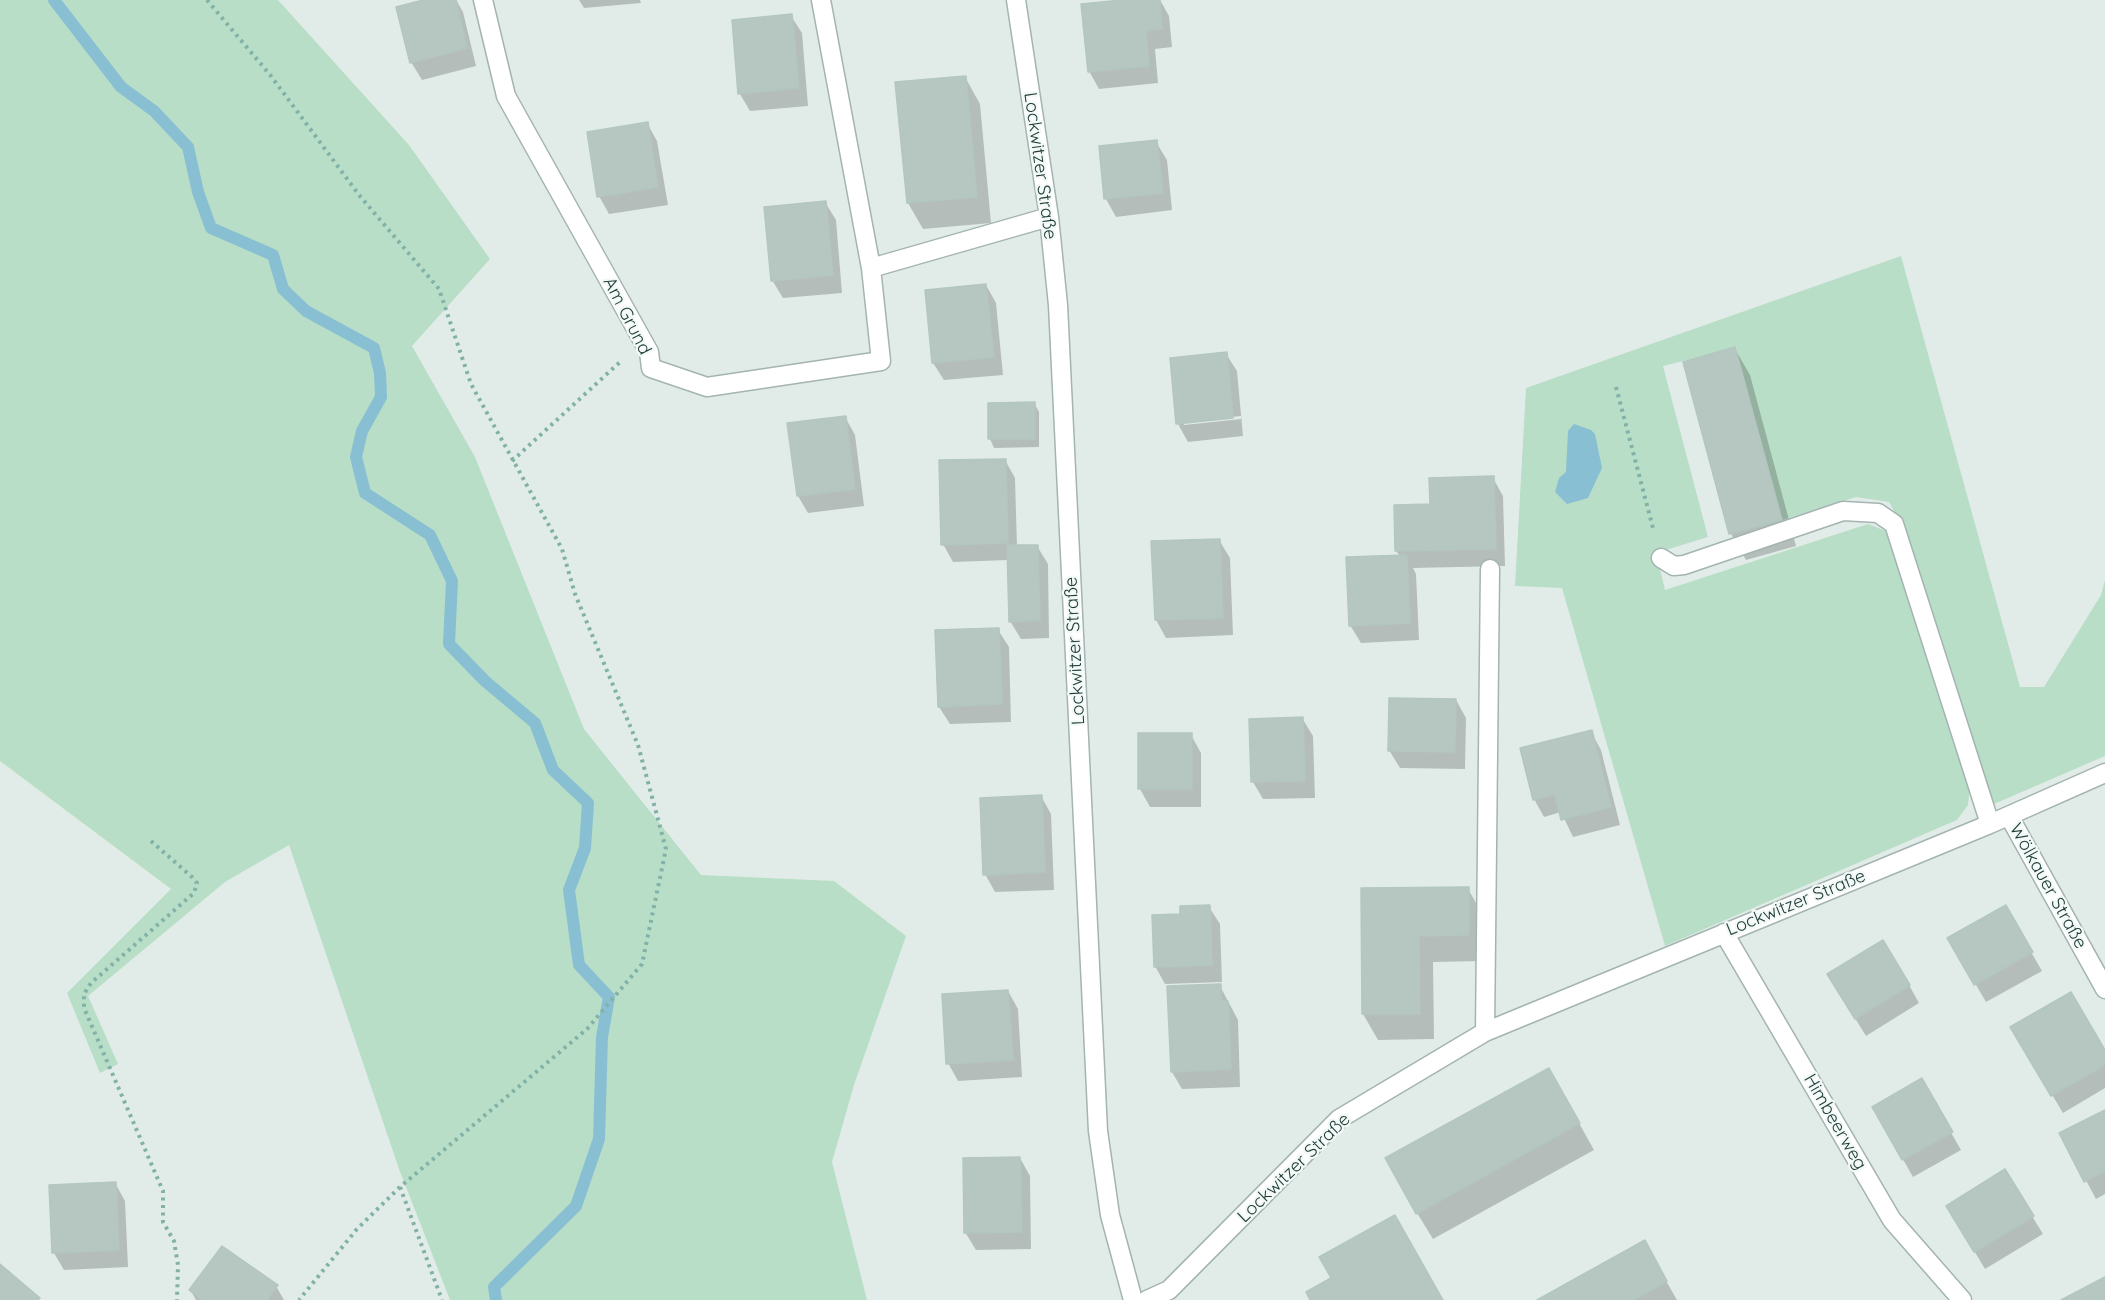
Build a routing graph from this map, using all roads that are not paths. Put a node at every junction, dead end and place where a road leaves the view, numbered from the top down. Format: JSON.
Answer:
{"nodes":[{"id":1,"x":483,"y":0,"type":"edge"},
{"id":2,"x":821,"y":0,"type":"edge"},
{"id":3,"x":1016,"y":0,"type":"edge"},
{"id":4,"x":1049,"y":217,"type":"junction"},
{"id":5,"x":871,"y":268,"type":"junction"},
{"id":6,"x":1661,"y":558,"type":"road end"},
{"id":7,"x":1491,"y":569,"type":"dead end"},
{"id":8,"x":2105,"y":772,"type":"edge"},
{"id":9,"x":2009,"y":816,"type":"junction"},
{"id":10,"x":1990,"y":824,"type":"junction"},
{"id":11,"x":1724,"y":933,"type":"junction"},
{"id":12,"x":2105,"y":989,"type":"edge"},
{"id":13,"x":1485,"y":1032,"type":"junction"},
{"id":14,"x":1133,"y":1300,"type":"edge"},
{"id":15,"x":1147,"y":1300,"type":"edge"},
{"id":16,"x":1962,"y":1300,"type":"edge"}],
"edges":[{"from":1,"to":5,"type":"street","name":"Am Grund"},
{"from":2,"to":5,"type":"street","name":"Am Grund"},
{"from":3,"to":4,"type":"street","name":"Lockwitzer Straße"},
{"from":4,"to":5,"type":"street"},
{"from":4,"to":14,"type":"street","name":"Lockwitzer Straße"},
{"from":6,"to":10,"type":"street"},
{"from":7,"to":13,"type":"street"},
{"from":8,"to":9,"type":"street","name":"Lockwitzer Straße"},
{"from":9,"to":10,"type":"street","name":"Lockwitzer Straße"},
{"from":9,"to":12,"type":"street","name":"Wölkauer Straße"},
{"from":10,"to":11,"type":"street","name":"Lockwitzer Straße"},
{"from":11,"to":13,"type":"street","name":"Lockwitzer Straße"},
{"from":11,"to":16,"type":"street","name":"Himbeerweg"},
{"from":13,"to":15,"type":"street","name":"Lockwitzer Straße"}]}
